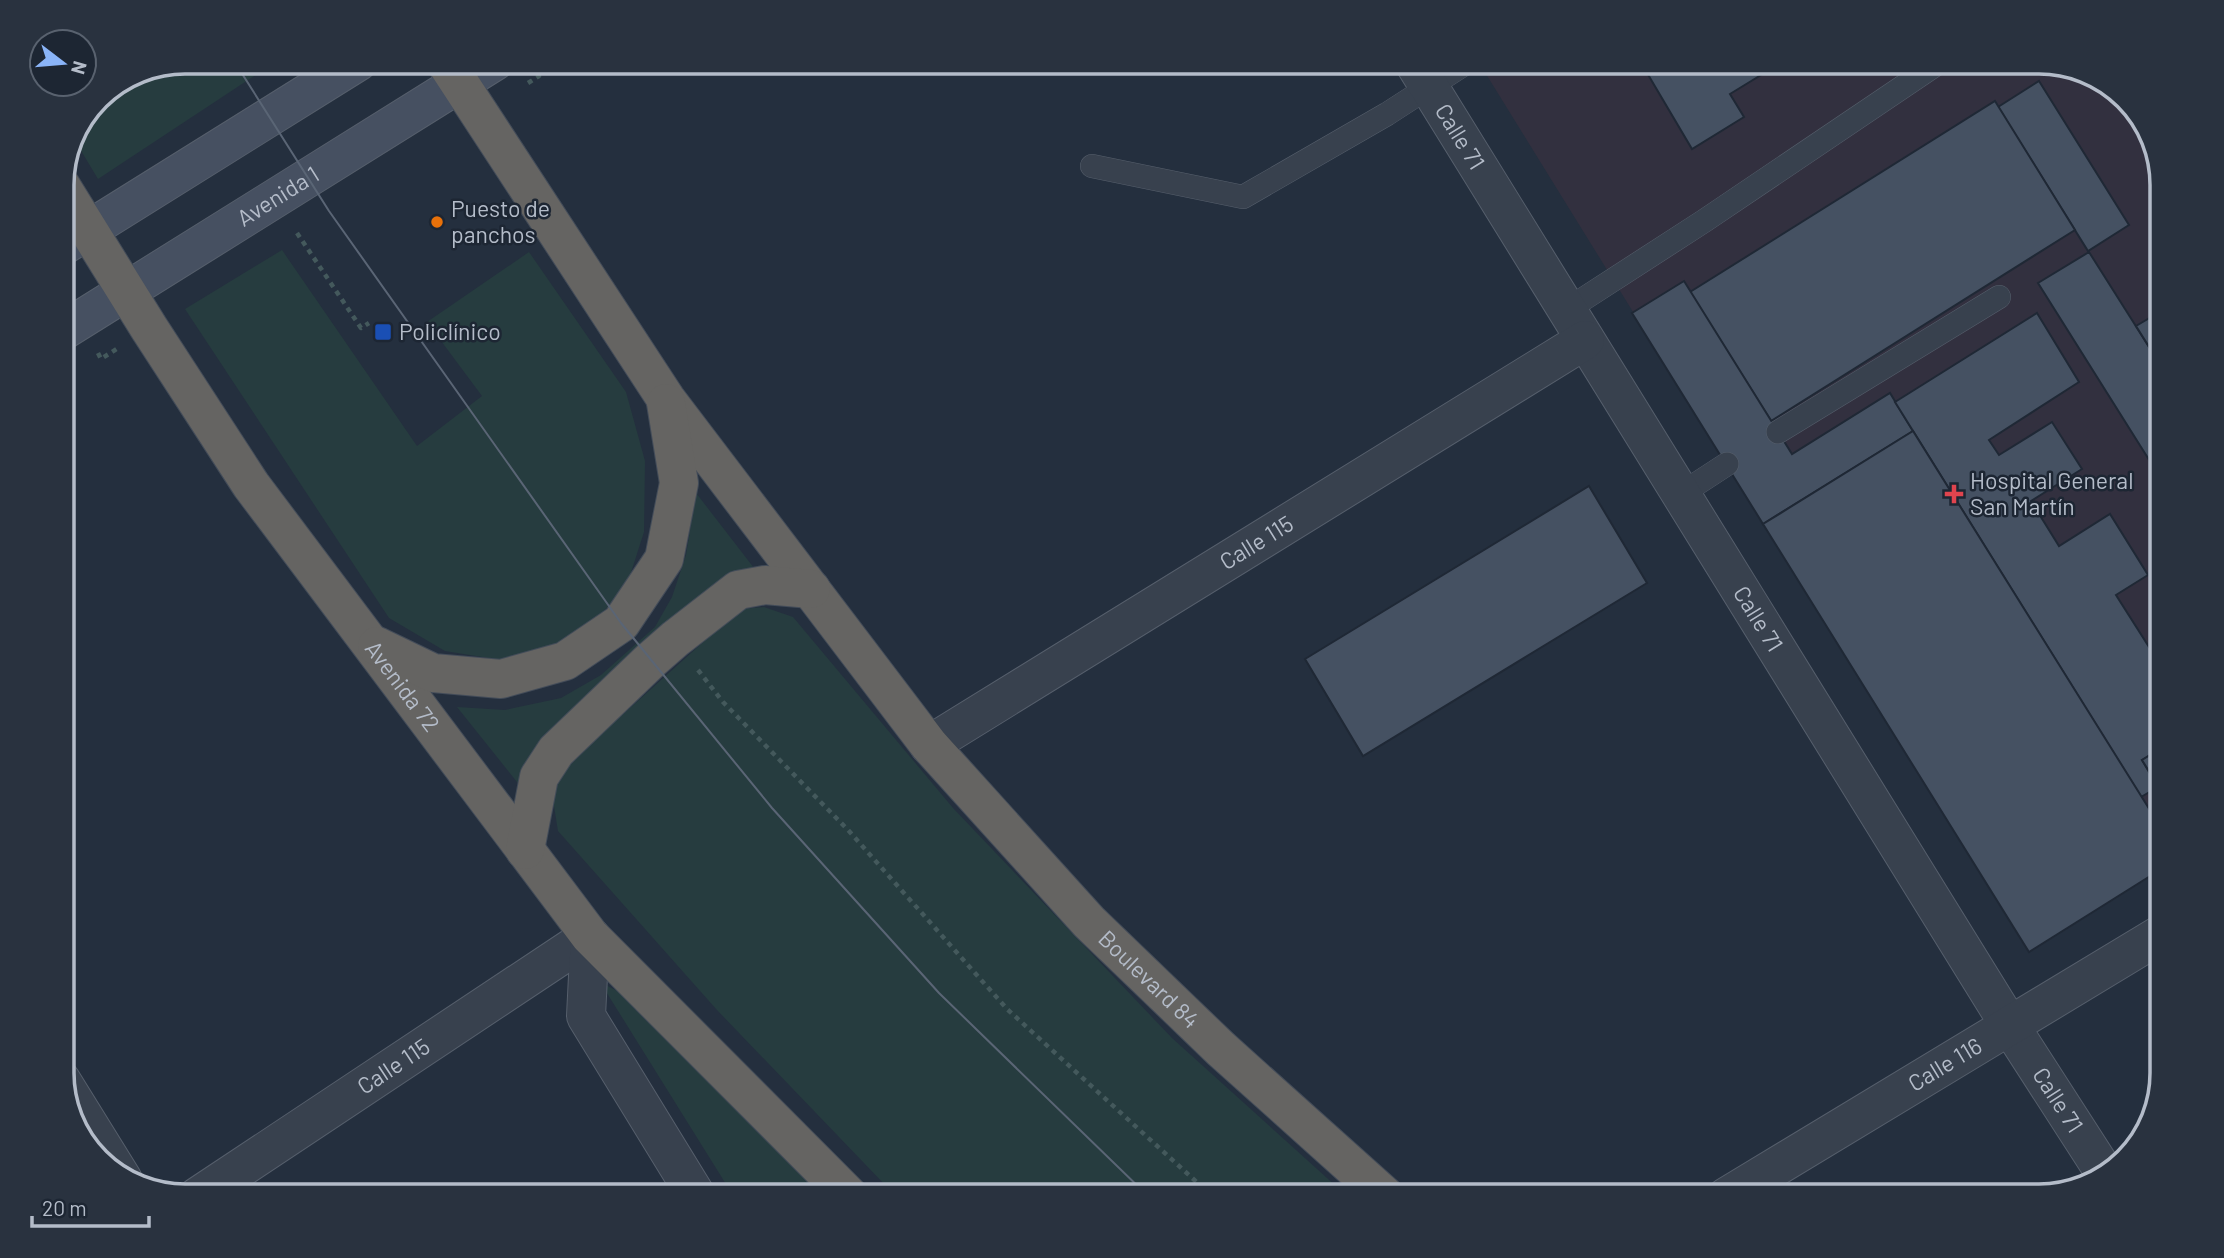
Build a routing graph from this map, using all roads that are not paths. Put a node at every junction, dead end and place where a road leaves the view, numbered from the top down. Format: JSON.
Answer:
{"nodes":[{"id":1,"x":340,"y":73,"type":"edge"},
{"id":2,"x":451,"y":73,"type":"edge"},
{"id":3,"x":453,"y":73,"type":"edge"},
{"id":4,"x":1923,"y":73,"type":"edge"},
{"id":5,"x":1422,"y":74,"type":"edge"},
{"id":6,"x":1092,"y":166,"type":"dead end"},
{"id":7,"x":75,"y":238,"type":"edge"},
{"id":8,"x":127,"y":292,"type":"junction"},
{"id":9,"x":1999,"y":297,"type":"dead end"},
{"id":10,"x":74,"y":323,"type":"edge"},
{"id":11,"x":1576,"y":324,"type":"junction"},
{"id":12,"x":666,"y":399,"type":"junction"},
{"id":13,"x":1778,"y":432,"type":"dead end"},
{"id":14,"x":1727,"y":464,"type":"dead end"},
{"id":15,"x":1681,"y":494,"type":"junction"},
{"id":16,"x":811,"y":589,"type":"junction"},
{"id":17,"x":372,"y":644,"type":"junction"},
{"id":18,"x":929,"y":745,"type":"junction"},
{"id":19,"x":526,"y":850,"type":"junction"},
{"id":20,"x":590,"y":936,"type":"junction"},
{"id":21,"x":2150,"y":941,"type":"edge"},
{"id":22,"x":2010,"y":1026,"type":"junction"},
{"id":23,"x":80,"y":1111,"type":"edge"},
{"id":24,"x":103,"y":1149,"type":"edge"},
{"id":25,"x":2100,"y":1166,"type":"edge"},
{"id":26,"x":217,"y":1184,"type":"edge"},
{"id":27,"x":689,"y":1184,"type":"edge"},
{"id":28,"x":837,"y":1184,"type":"edge"},
{"id":29,"x":1372,"y":1184,"type":"edge"},
{"id":30,"x":1748,"y":1184,"type":"edge"}],
"edges":[{"from":1,"to":7,"type":"main road"},
{"from":2,"to":8,"type":"main road","name":"Avenida 1"},
{"from":3,"to":12,"type":"highway"},
{"from":4,"to":11,"type":"lane"},
{"from":5,"to":6,"type":"lane"},
{"from":5,"to":11,"type":"street","name":"Calle 71"},
{"from":7,"to":8,"type":"highway","name":"Avenida 72"},
{"from":8,"to":10,"type":"main road","name":"Avenida 1"},
{"from":8,"to":17,"type":"highway","name":"Avenida 72"},
{"from":9,"to":13,"type":"lane"},
{"from":11,"to":15,"type":"street","name":"Calle 71"},
{"from":11,"to":18,"type":"street","name":"Calle 115"},
{"from":12,"to":16,"type":"highway"},
{"from":12,"to":17,"type":"highway"},
{"from":14,"to":15,"type":"lane"},
{"from":15,"to":22,"type":"street","name":"Calle 71"},
{"from":16,"to":18,"type":"highway"},
{"from":16,"to":19,"type":"highway"},
{"from":17,"to":19,"type":"highway","name":"Avenida 72"},
{"from":18,"to":29,"type":"highway","name":"Boulevard 84"},
{"from":19,"to":20,"type":"highway","name":"Avenida 72"},
{"from":20,"to":26,"type":"street","name":"Calle 115"},
{"from":20,"to":27,"type":"street"},
{"from":20,"to":28,"type":"highway"},
{"from":21,"to":22,"type":"street","name":"Calle 116"},
{"from":22,"to":25,"type":"street","name":"Calle 71"},
{"from":22,"to":30,"type":"street","name":"Calle 116"},
{"from":23,"to":24,"type":"street"}]}
